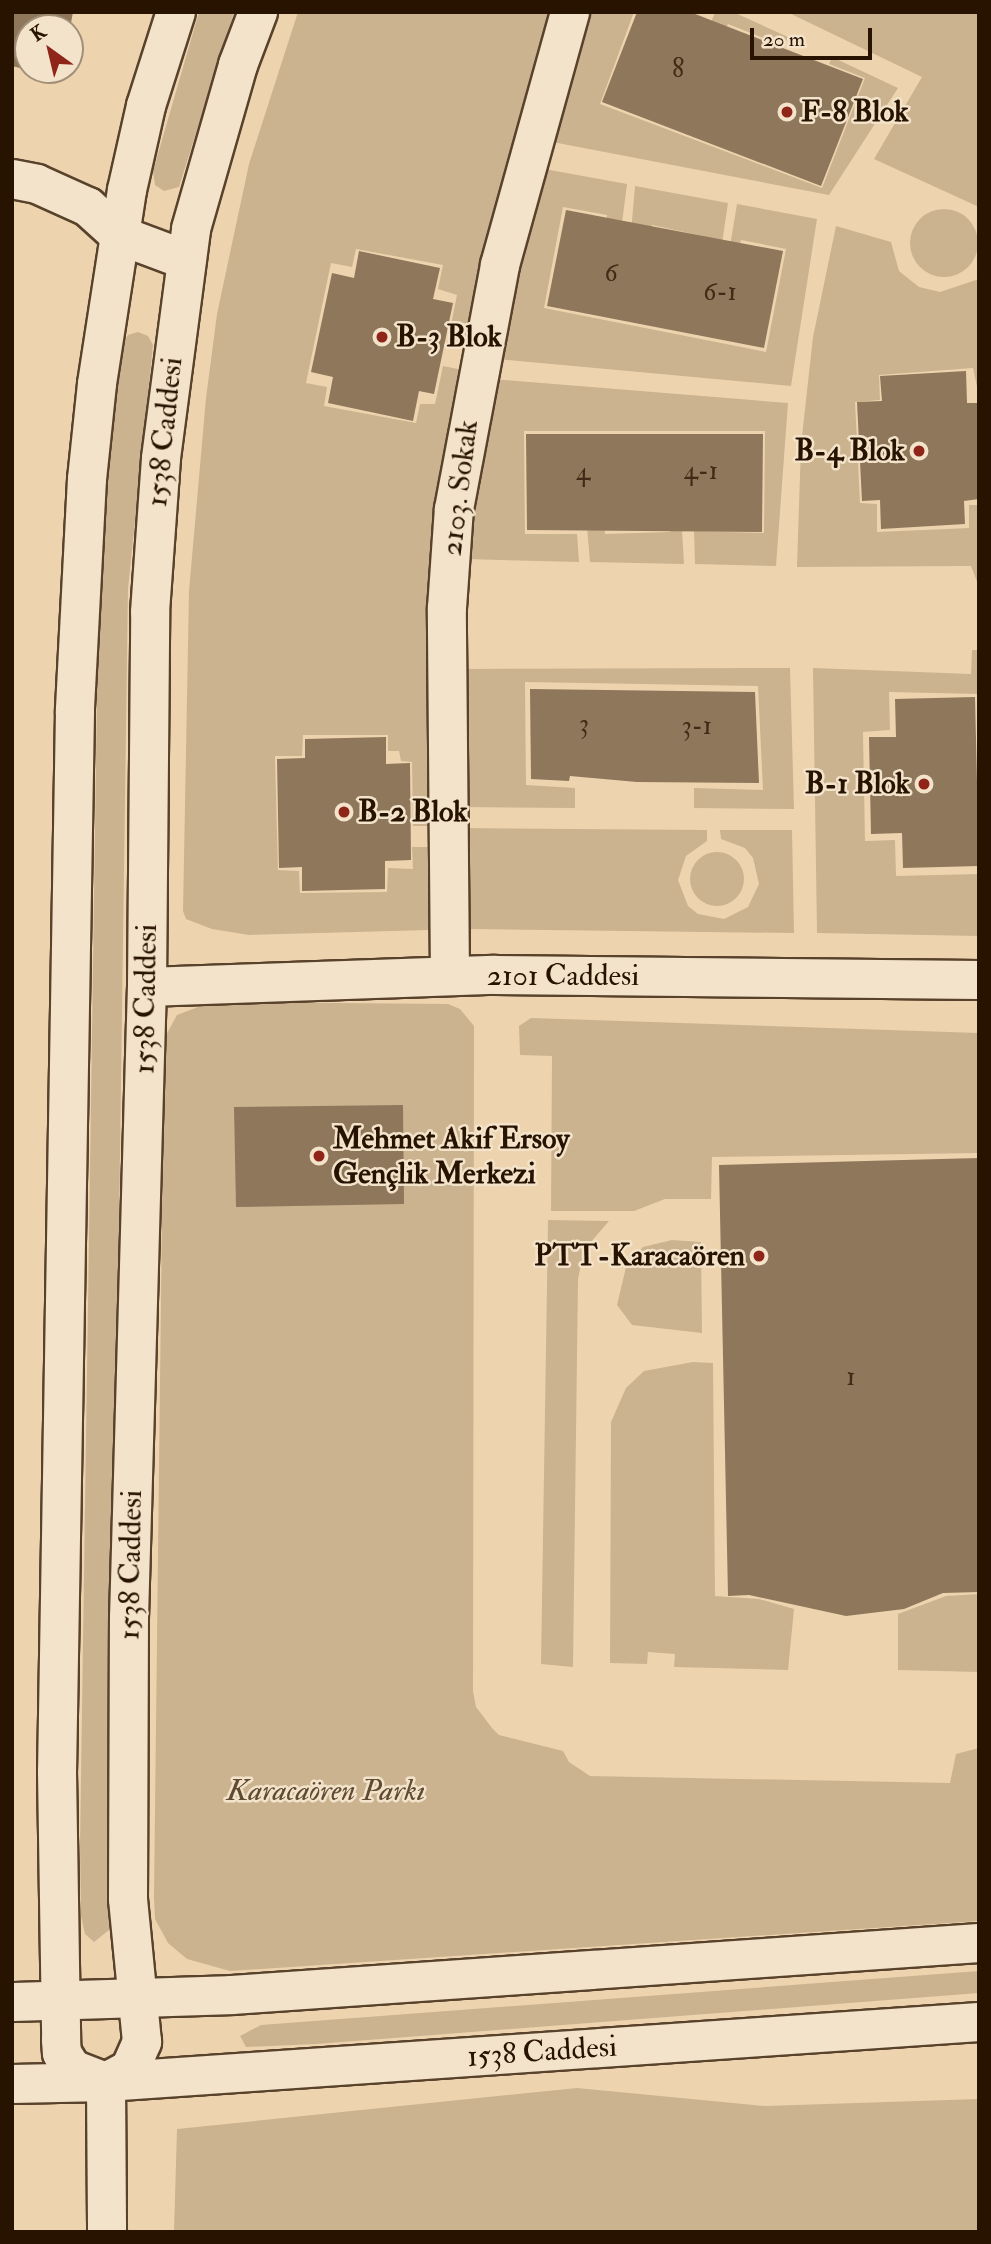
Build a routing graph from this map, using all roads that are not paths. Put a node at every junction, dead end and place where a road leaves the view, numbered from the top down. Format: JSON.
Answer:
{"nodes":[{"id":1,"x":176,"y":12,"type":"edge"},
{"id":2,"x":258,"y":12,"type":"edge"},
{"id":3,"x":570,"y":12,"type":"edge"},
{"id":4,"x":12,"y":179,"type":"edge"},
{"id":5,"x":119,"y":235,"type":"junction"},
{"id":6,"x":186,"y":260,"type":"junction"},
{"id":7,"x":450,"y":976,"type":"junction"},
{"id":8,"x":979,"y":980,"type":"edge"},
{"id":9,"x":147,"y":987,"type":"junction"},
{"id":10,"x":979,"y":1943,"type":"edge"},
{"id":11,"x":138,"y":1997,"type":"junction"},
{"id":12,"x":61,"y":2000,"type":"junction"},
{"id":13,"x":12,"y":2002,"type":"edge"},
{"id":14,"x":979,"y":2022,"type":"edge"},
{"id":15,"x":106,"y":2082,"type":"junction"},
{"id":16,"x":12,"y":2084,"type":"edge"},
{"id":17,"x":107,"y":2232,"type":"edge"}],
"edges":[{"from":1,"to":5,"type":"main road","name":"1538 Caddesi"},
{"from":2,"to":6,"type":"main road","name":"1538 Caddesi"},
{"from":3,"to":7,"type":"main road","name":"2103. Sokak"},
{"from":4,"to":5,"type":"main road"},
{"from":5,"to":6,"type":"main road"},
{"from":5,"to":12,"type":"main road","name":"1538 Caddesi"},
{"from":6,"to":9,"type":"main road","name":"1538 Caddesi"},
{"from":7,"to":8,"type":"main road","name":"2101 Caddesi"},
{"from":7,"to":9,"type":"main road","name":"2101 Caddesi"},
{"from":9,"to":11,"type":"main road","name":"1538 Caddesi"},
{"from":10,"to":11,"type":"main road"},
{"from":11,"to":12,"type":"main road"},
{"from":11,"to":15,"type":"main road","name":"1538 Caddesi"},
{"from":12,"to":13,"type":"main road"},
{"from":12,"to":15,"type":"main road","name":"1538 Caddesi"},
{"from":14,"to":15,"type":"main road","name":"1538 Caddesi"},
{"from":15,"to":16,"type":"main road"},
{"from":15,"to":17,"type":"main road"}]}
